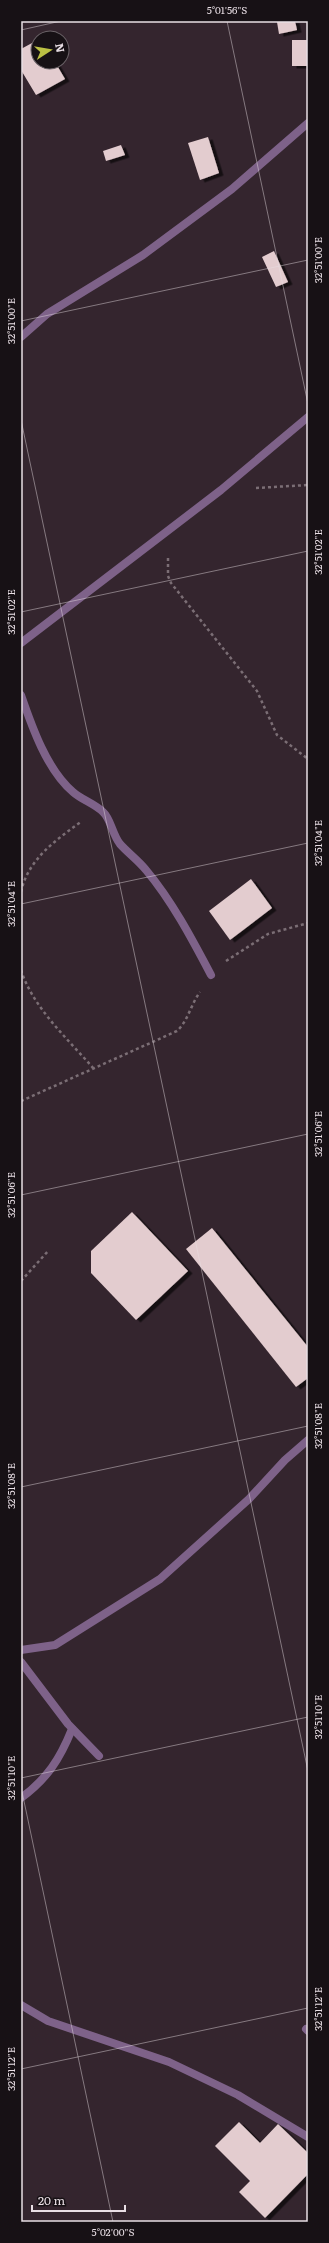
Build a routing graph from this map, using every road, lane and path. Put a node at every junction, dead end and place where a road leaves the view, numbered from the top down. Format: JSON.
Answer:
{"nodes":[{"id":1,"x":308,"y":123,"type":"edge"},
{"id":2,"x":21,"y":337,"type":"edge"},
{"id":3,"x":308,"y":417,"type":"edge"},
{"id":4,"x":308,"y":485,"type":"edge"},
{"id":5,"x":221,"y":490,"type":"junction"},
{"id":6,"x":167,"y":531,"type":"junction"},
{"id":7,"x":21,"y":643,"type":"edge"},
{"id":8,"x":21,"y":694,"type":"edge"},
{"id":9,"x":308,"y":759,"type":"edge"},
{"id":10,"x":98,"y":809,"type":"junction"},
{"id":11,"x":21,"y":892,"type":"edge"},
{"id":12,"x":308,"y":923,"type":"edge"},
{"id":13,"x":21,"y":970,"type":"edge"},
{"id":14,"x":211,"y":975,"type":"junction"},
{"id":15,"x":94,"y":1069,"type":"junction"},
{"id":16,"x":21,"y":1101,"type":"edge"},
{"id":17,"x":49,"y":1250,"type":"dead end"},
{"id":18,"x":21,"y":1281,"type":"edge"},
{"id":19,"x":308,"y":1440,"type":"edge"},
{"id":20,"x":21,"y":1650,"type":"edge"},
{"id":21,"x":21,"y":1662,"type":"edge"},
{"id":22,"x":72,"y":1729,"type":"junction"},
{"id":23,"x":99,"y":1756,"type":"dead end"},
{"id":24,"x":21,"y":1798,"type":"edge"},
{"id":25,"x":21,"y":2006,"type":"edge"},
{"id":26,"x":308,"y":2137,"type":"edge"}],
"edges":[{"from":1,"to":2,"type":"street"},
{"from":3,"to":5,"type":"street"},
{"from":4,"to":5,"type":"path"},
{"from":5,"to":6,"type":"street"},
{"from":6,"to":7,"type":"street"},
{"from":6,"to":9,"type":"path"},
{"from":8,"to":10,"type":"street"},
{"from":10,"to":11,"type":"path"},
{"from":10,"to":14,"type":"street"},
{"from":12,"to":14,"type":"path"},
{"from":13,"to":15,"type":"path"},
{"from":14,"to":15,"type":"path"},
{"from":15,"to":16,"type":"path"},
{"from":17,"to":18,"type":"path"},
{"from":19,"to":20,"type":"street"},
{"from":21,"to":22,"type":"street"},
{"from":22,"to":23,"type":"street"},
{"from":22,"to":24,"type":"street"},
{"from":25,"to":26,"type":"street"}]}
